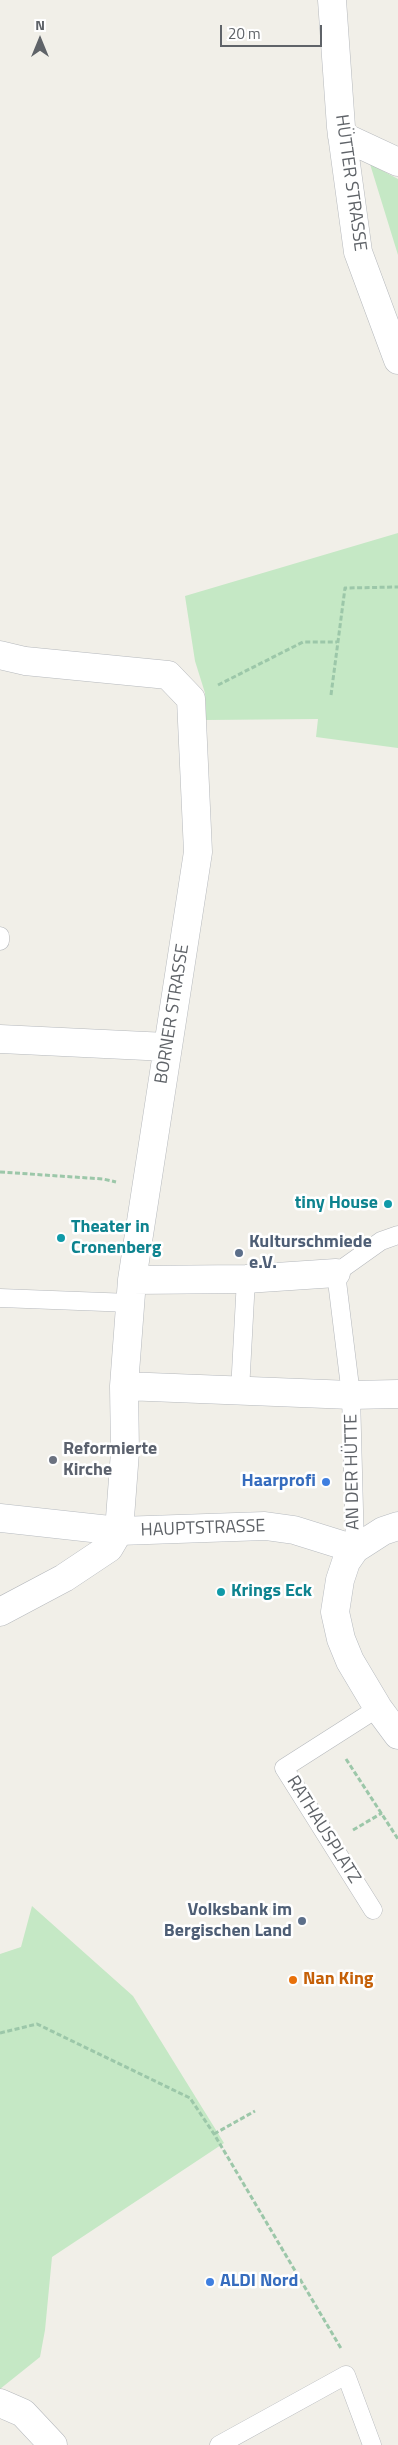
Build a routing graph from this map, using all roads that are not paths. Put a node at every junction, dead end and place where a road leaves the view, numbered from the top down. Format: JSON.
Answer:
{"nodes":[{"id":1,"x":332,"y":0,"type":"edge"},
{"id":2,"x":342,"y":136,"type":"junction"},
{"id":3,"x":398,"y":162,"type":"edge"},
{"id":4,"x":398,"y":360,"type":"edge"},
{"id":5,"x":0,"y":656,"type":"edge"},
{"id":6,"x":0,"y":936,"type":"edge"},
{"id":7,"x":0,"y":941,"type":"edge"},
{"id":8,"x":0,"y":1039,"type":"edge"},
{"id":9,"x":168,"y":1047,"type":"junction"},
{"id":10,"x":398,"y":1235,"type":"edge"},
{"id":11,"x":336,"y":1273,"type":"junction"},
{"id":12,"x":246,"y":1279,"type":"junction"},
{"id":13,"x":131,"y":1292,"type":"junction"},
{"id":14,"x":0,"y":1298,"type":"edge"},
{"id":15,"x":124,"y":1386,"type":"junction"},
{"id":16,"x":240,"y":1391,"type":"junction"},
{"id":17,"x":398,"y":1394,"type":"edge"},
{"id":18,"x":352,"y":1395,"type":"junction"},
{"id":19,"x":0,"y":1518,"type":"edge"},
{"id":20,"x":398,"y":1526,"type":"edge"},
{"id":21,"x":119,"y":1531,"type":"junction"},
{"id":22,"x":355,"y":1550,"type":"junction"},
{"id":23,"x":0,"y":1612,"type":"edge"},
{"id":24,"x":378,"y":1708,"type":"junction"},
{"id":25,"x":398,"y":1735,"type":"edge"},
{"id":26,"x":372,"y":1910,"type":"dead end"},
{"id":27,"x":0,"y":2403,"type":"edge"},
{"id":28,"x":53,"y":2445,"type":"edge"},
{"id":29,"x":220,"y":2445,"type":"edge"},
{"id":30,"x":372,"y":2445,"type":"edge"}],
"edges":[{"from":1,"to":2,"type":"street","name":"HÜTTER STRASSE"},
{"from":2,"to":3,"type":"street"},
{"from":2,"to":4,"type":"street","name":"HÜTTER STRASSE"},
{"from":5,"to":9,"type":"street","name":"BORNER STRASSE"},
{"from":6,"to":7,"type":"lane"},
{"from":8,"to":9,"type":"street"},
{"from":9,"to":13,"type":"street","name":"BORNER STRASSE"},
{"from":10,"to":11,"type":"lane"},
{"from":11,"to":12,"type":"street"},
{"from":11,"to":18,"type":"lane","name":"AN DER HÜTTE"},
{"from":12,"to":13,"type":"street"},
{"from":12,"to":16,"type":"lane"},
{"from":13,"to":14,"type":"lane"},
{"from":13,"to":15,"type":"street","name":"BORNER STRASSE"},
{"from":15,"to":16,"type":"street","name":"AN DER HÜTTE"},
{"from":15,"to":21,"type":"street","name":"BORNER STRASSE"},
{"from":16,"to":18,"type":"street","name":"AN DER HÜTTE"},
{"from":17,"to":18,"type":"street","name":"AN DER HÜTTE"},
{"from":18,"to":22,"type":"lane","name":"AN DER HÜTTE"},
{"from":19,"to":21,"type":"street","name":"HAUPTSTRASSE"},
{"from":20,"to":22,"type":"street"},
{"from":21,"to":22,"type":"street","name":"HAUPTSTRASSE"},
{"from":21,"to":23,"type":"street"},
{"from":22,"to":24,"type":"street"},
{"from":24,"to":25,"type":"street"},
{"from":24,"to":26,"type":"lane","name":"RATHAUSPLATZ"},
{"from":27,"to":28,"type":"street"},
{"from":29,"to":30,"type":"lane"}]}
